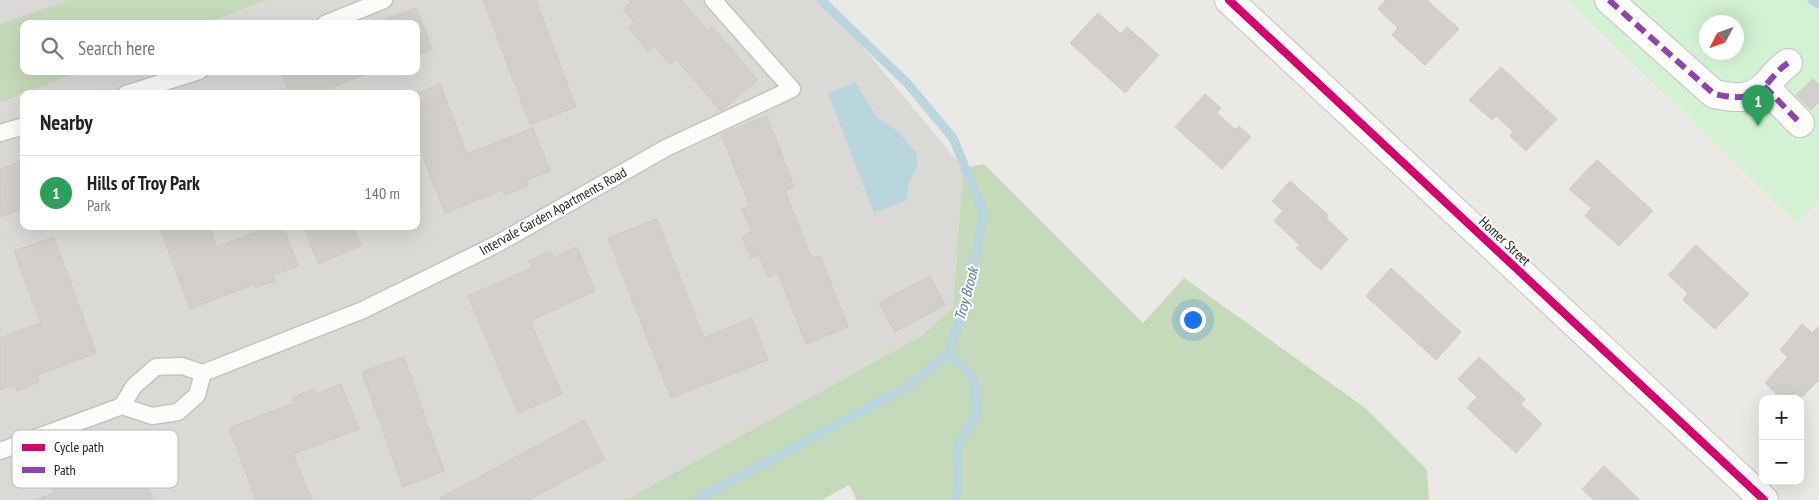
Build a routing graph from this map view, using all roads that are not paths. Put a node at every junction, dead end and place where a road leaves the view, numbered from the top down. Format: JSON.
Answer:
{"nodes":[{"id":1,"x":384,"y":0,"type":"edge"},
{"id":2,"x":713,"y":0,"type":"edge"},
{"id":3,"x":1230,"y":0,"type":"edge"},
{"id":4,"x":1608,"y":0,"type":"edge"},
{"id":5,"x":335,"y":20,"type":"edge"},
{"id":6,"x":1788,"y":63,"type":"dead end"},
{"id":7,"x":186,"y":75,"type":"edge"},
{"id":8,"x":1764,"y":86,"type":"junction"},
{"id":9,"x":139,"y":90,"type":"edge"},
{"id":10,"x":1800,"y":123,"type":"dead end"},
{"id":11,"x":20,"y":127,"type":"edge"},
{"id":12,"x":0,"y":133,"type":"edge"},
{"id":13,"x":203,"y":372,"type":"junction"},
{"id":14,"x":122,"y":406,"type":"junction"},
{"id":15,"x":55,"y":430,"type":"edge"},
{"id":16,"x":12,"y":446,"type":"edge"},
{"id":17,"x":0,"y":450,"type":"edge"},
{"id":18,"x":1764,"y":500,"type":"edge"}],
"edges":[{"from":1,"to":5,"type":"lane"},
{"from":2,"to":13,"type":"lane","name":"Intervale Garden Apartments Road"},
{"from":3,"to":18,"type":"street","name":"Homer Street"},
{"from":4,"to":8,"type":"street"},
{"from":6,"to":8,"type":"street"},
{"from":7,"to":9,"type":"lane"},
{"from":8,"to":10,"type":"street"},
{"from":11,"to":12,"type":"lane"},
{"from":13,"to":14,"type":"lane"},
{"from":13,"to":14,"type":"lane"},
{"from":14,"to":15,"type":"lane"},
{"from":16,"to":17,"type":"lane"}]}
